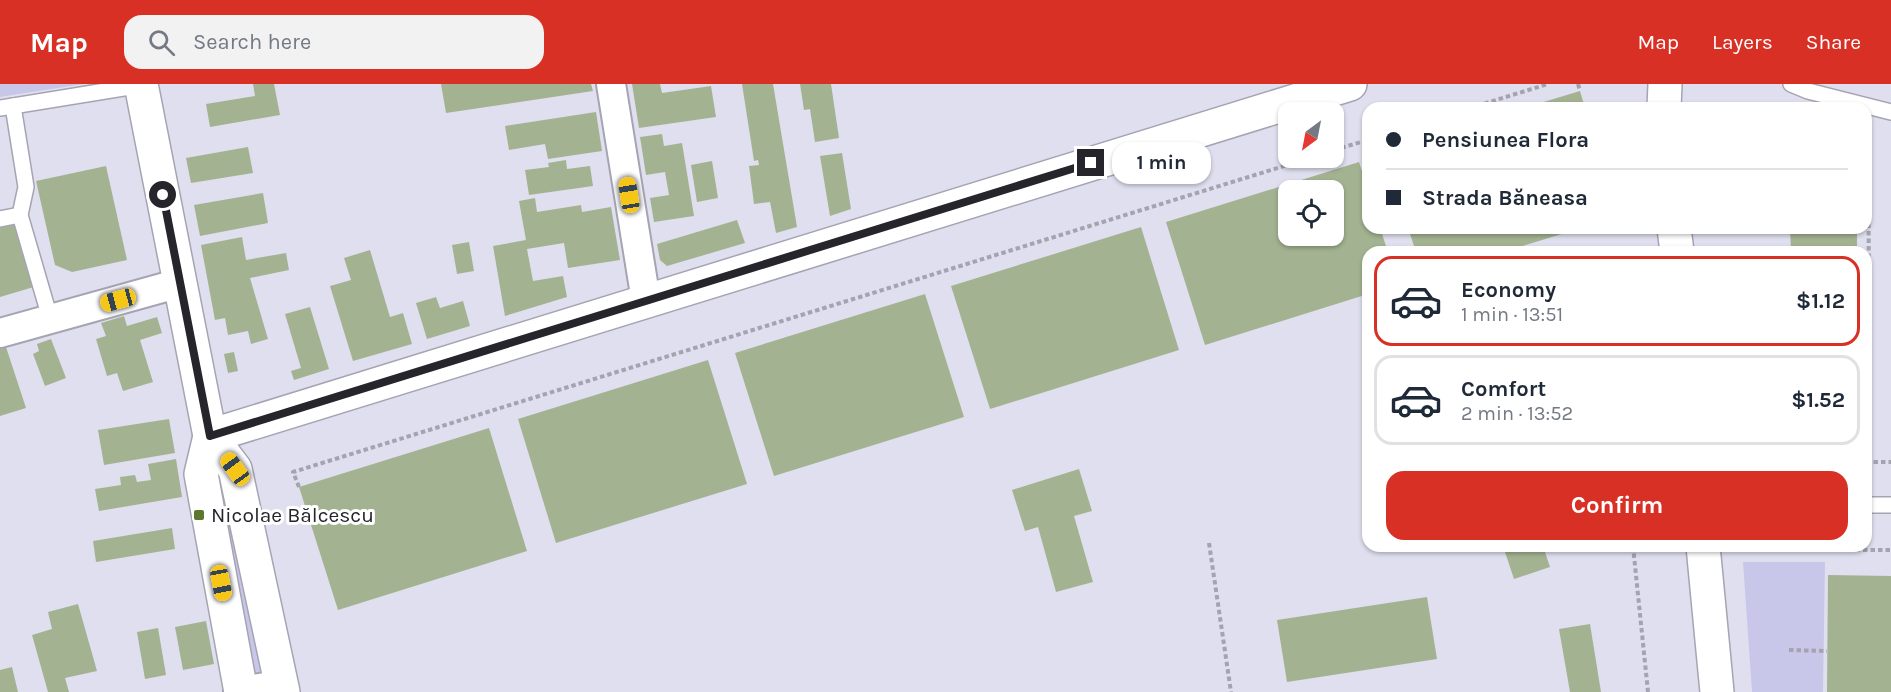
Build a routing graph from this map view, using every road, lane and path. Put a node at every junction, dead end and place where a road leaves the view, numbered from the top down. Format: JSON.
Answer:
{"nodes":[{"id":1,"x":142,"y":84,"type":"edge"},
{"id":2,"x":611,"y":84,"type":"edge"},
{"id":3,"x":1350,"y":84,"type":"edge"},
{"id":4,"x":1548,"y":84,"type":"edge"},
{"id":5,"x":1578,"y":84,"type":"edge"},
{"id":6,"x":1665,"y":84,"type":"edge"},
{"id":7,"x":1791,"y":84,"type":"edge"},
{"id":8,"x":1580,"y":91,"type":"dead end"},
{"id":9,"x":1490,"y":102,"type":"edge"},
{"id":10,"x":1664,"y":102,"type":"edge"},
{"id":11,"x":1851,"y":102,"type":"edge"},
{"id":12,"x":6,"y":107,"type":"edge"},
{"id":13,"x":1872,"y":107,"type":"edge"},
{"id":14,"x":1891,"y":112,"type":"edge"},
{"id":15,"x":1362,"y":142,"type":"edge"},
{"id":16,"x":1344,"y":147,"type":"edge"},
{"id":17,"x":1278,"y":168,"type":"edge"},
{"id":18,"x":20,"y":215,"type":"junction"},
{"id":19,"x":0,"y":219,"type":"edge"},
{"id":20,"x":180,"y":283,"type":"junction"},
{"id":21,"x":646,"y":301,"type":"junction"},
{"id":22,"x":50,"y":318,"type":"junction"},
{"id":23,"x":0,"y":333,"type":"edge"},
{"id":24,"x":210,"y":436,"type":"junction"},
{"id":25,"x":1872,"y":462,"type":"edge"},
{"id":26,"x":1891,"y":462,"type":"edge"},
{"id":27,"x":299,"y":487,"type":"dead end"},
{"id":28,"x":1872,"y":505,"type":"edge"},
{"id":29,"x":1891,"y":505,"type":"edge"},
{"id":30,"x":1209,"y":543,"type":"dead end"},
{"id":31,"x":1872,"y":549,"type":"edge"},
{"id":32,"x":1891,"y":549,"type":"edge"},
{"id":33,"x":1634,"y":552,"type":"edge"},
{"id":34,"x":1704,"y":552,"type":"edge"},
{"id":35,"x":1789,"y":650,"type":"dead end"},
{"id":36,"x":1827,"y":651,"type":"dead end"},
{"id":37,"x":283,"y":688,"type":"edge"},
{"id":38,"x":240,"y":692,"type":"edge"},
{"id":39,"x":1231,"y":692,"type":"edge"},
{"id":40,"x":1648,"y":692,"type":"edge"},
{"id":41,"x":1717,"y":692,"type":"edge"}],
"edges":[{"from":1,"to":12,"type":"lane"},
{"from":1,"to":20,"type":"street"},
{"from":2,"to":21,"type":"street"},
{"from":3,"to":21,"type":"street"},
{"from":4,"to":9,"type":"path"},
{"from":5,"to":8,"type":"path"},
{"from":6,"to":10,"type":"street"},
{"from":7,"to":11,"type":"lane"},
{"from":12,"to":18,"type":"lane"},
{"from":13,"to":14,"type":"lane"},
{"from":15,"to":16,"type":"path"},
{"from":17,"to":27,"type":"path"},
{"from":18,"to":19,"type":"lane"},
{"from":18,"to":22,"type":"lane"},
{"from":20,"to":22,"type":"street"},
{"from":20,"to":24,"type":"street"},
{"from":21,"to":24,"type":"street"},
{"from":22,"to":23,"type":"street"},
{"from":24,"to":37,"type":"street"},
{"from":24,"to":38,"type":"street"},
{"from":25,"to":26,"type":"path"},
{"from":28,"to":29,"type":"lane"},
{"from":30,"to":39,"type":"path"},
{"from":31,"to":32,"type":"path"},
{"from":33,"to":40,"type":"path"},
{"from":34,"to":41,"type":"street"},
{"from":35,"to":36,"type":"path"},
{"from":37,"to":38,"type":"street"}]}
